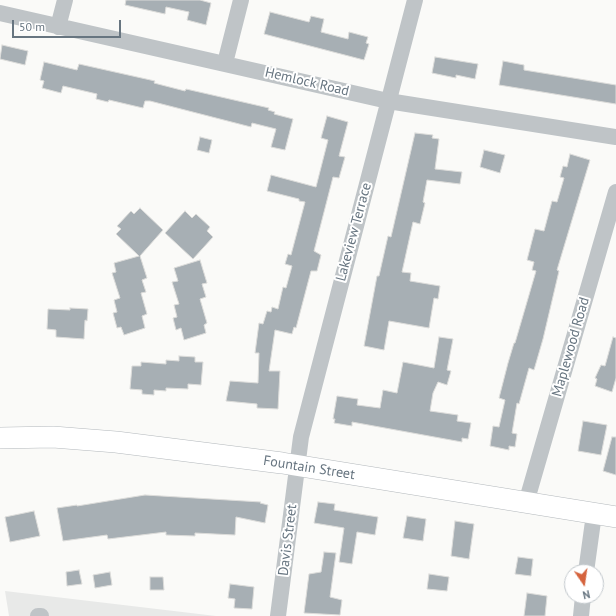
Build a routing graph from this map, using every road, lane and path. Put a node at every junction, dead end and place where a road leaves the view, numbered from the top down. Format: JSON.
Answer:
{"nodes":[{"id":1,"x":65,"y":0,"type":"edge"},
{"id":2,"x":241,"y":0,"type":"edge"},
{"id":3,"x":415,"y":0,"type":"edge"},
{"id":4,"x":0,"y":13,"type":"edge"},
{"id":5,"x":58,"y":27,"type":"junction"},
{"id":6,"x":225,"y":63,"type":"junction"},
{"id":7,"x":388,"y":101,"type":"junction"},
{"id":8,"x":616,"y":137,"type":"edge"},
{"id":9,"x":616,"y":192,"type":"edge"},
{"id":10,"x":0,"y":438,"type":"edge"},
{"id":11,"x":297,"y":465,"type":"junction"},
{"id":12,"x":526,"y":502,"type":"junction"},
{"id":13,"x":594,"y":514,"type":"junction"},
{"id":14,"x":616,"y":517,"type":"edge"},
{"id":15,"x":587,"y":564,"type":"edge"},
{"id":16,"x":582,"y":604,"type":"edge"},
{"id":17,"x":278,"y":616,"type":"edge"},
{"id":18,"x":581,"y":616,"type":"edge"}],
"edges":[{"from":1,"to":5,"type":"street"},
{"from":2,"to":6,"type":"street"},
{"from":3,"to":7,"type":"street","name":"Lakeview Terrace"},
{"from":4,"to":5,"type":"street","name":"Hemlock Road"},
{"from":5,"to":6,"type":"street","name":"Hemlock Road"},
{"from":6,"to":7,"type":"street","name":"Hemlock Road"},
{"from":7,"to":8,"type":"street","name":"Hemlock Road"},
{"from":7,"to":11,"type":"street","name":"Lakeview Terrace"},
{"from":9,"to":12,"type":"street","name":"Maplewood Road"},
{"from":10,"to":11,"type":"main road","name":"Fountain Street"},
{"from":11,"to":12,"type":"main road","name":"Fountain Street"},
{"from":11,"to":17,"type":"street","name":"Davis Street"},
{"from":12,"to":13,"type":"main road","name":"Fountain Street"},
{"from":13,"to":14,"type":"main road","name":"Fountain Street"},
{"from":13,"to":15,"type":"street"},
{"from":16,"to":18,"type":"street"}]}
